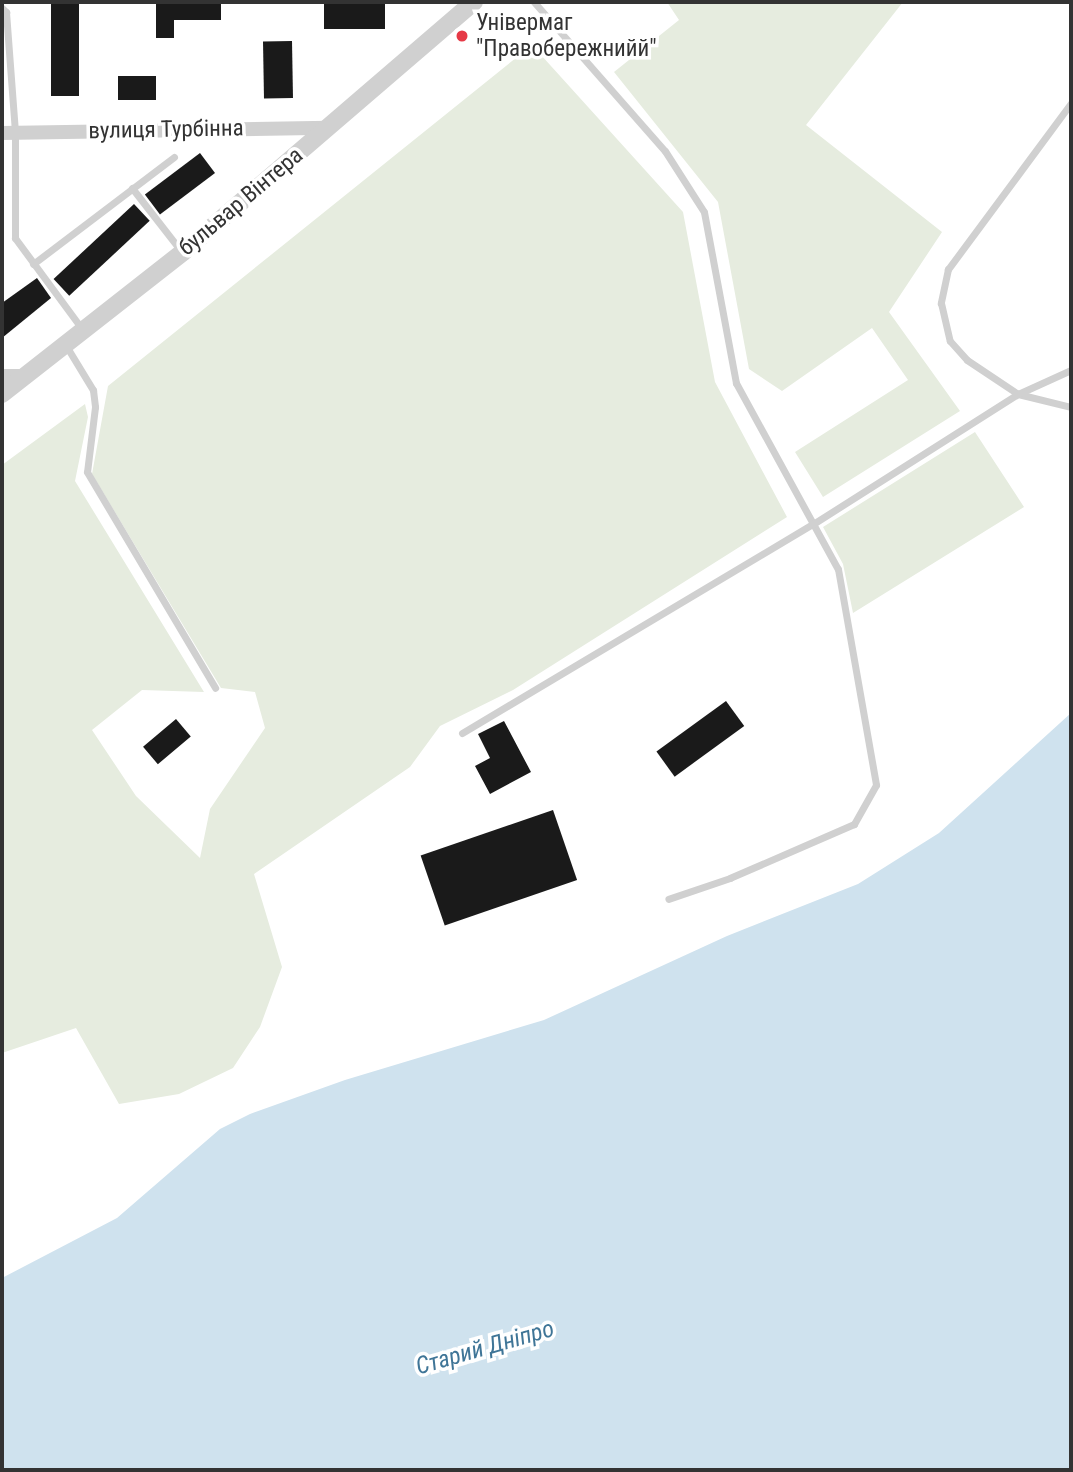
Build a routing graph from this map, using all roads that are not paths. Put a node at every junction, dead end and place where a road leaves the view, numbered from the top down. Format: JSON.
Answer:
{"nodes":[{"id":1,"x":474,"y":2,"type":"edge"},
{"id":2,"x":534,"y":2,"type":"edge"},
{"id":3,"x":2,"y":8,"type":"edge"},
{"id":4,"x":1071,"y":103,"type":"edge"},
{"id":5,"x":330,"y":128,"type":"junction"},
{"id":6,"x":8,"y":133,"type":"edge"},
{"id":7,"x":174,"y":156,"type":"dead end"},
{"id":8,"x":132,"y":188,"type":"junction"},
{"id":9,"x":183,"y":252,"type":"junction"},
{"id":10,"x":33,"y":264,"type":"junction"},
{"id":11,"x":83,"y":330,"type":"junction"},
{"id":12,"x":65,"y":344,"type":"junction"},
{"id":13,"x":1071,"y":370,"type":"edge"},
{"id":14,"x":2,"y":376,"type":"edge"},
{"id":15,"x":25,"y":376,"type":"junction"},
{"id":16,"x":2,"y":394,"type":"edge"},
{"id":17,"x":1018,"y":394,"type":"junction"},
{"id":18,"x":1071,"y":407,"type":"edge"},
{"id":19,"x":813,"y":524,"type":"junction"},
{"id":20,"x":215,"y":688,"type":"dead end"},
{"id":21,"x":462,"y":733,"type":"dead end"},
{"id":22,"x":668,"y":899,"type":"dead end"}],
"edges":[{"from":1,"to":5,"type":"street","name":"бульвар Вінтера"},
{"from":2,"to":19,"type":"lane"},
{"from":3,"to":6,"type":"lane"},
{"from":4,"to":17,"type":"lane"},
{"from":5,"to":6,"type":"street","name":"вулиця Турбінна"},
{"from":5,"to":9,"type":"street","name":"бульвар Вінтера"},
{"from":6,"to":10,"type":"lane"},
{"from":7,"to":8,"type":"lane"},
{"from":8,"to":9,"type":"lane"},
{"from":8,"to":10,"type":"lane"},
{"from":9,"to":11,"type":"street","name":"бульвар Вінтера"},
{"from":10,"to":11,"type":"lane"},
{"from":11,"to":12,"type":"street","name":"бульвар Вінтера"},
{"from":12,"to":15,"type":"street","name":"бульвар Вінтера"},
{"from":12,"to":20,"type":"lane"},
{"from":13,"to":17,"type":"lane"},
{"from":14,"to":15,"type":"street"},
{"from":15,"to":16,"type":"street","name":"бульвар Вінтера"},
{"from":17,"to":18,"type":"lane"},
{"from":17,"to":19,"type":"lane"},
{"from":19,"to":21,"type":"lane"},
{"from":19,"to":22,"type":"lane"}]}
